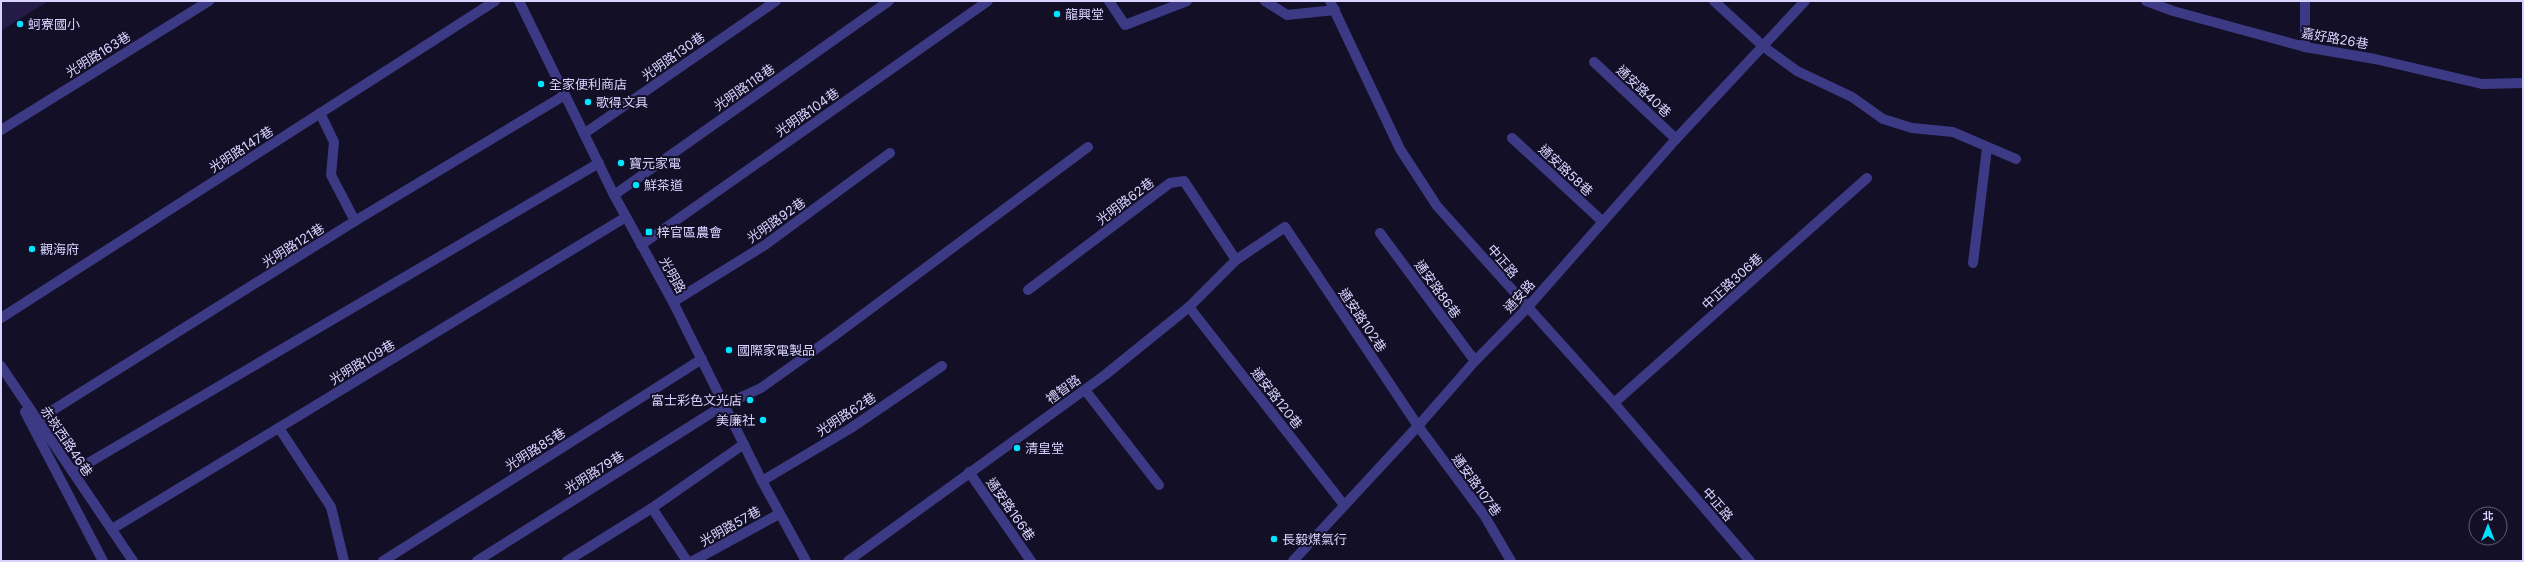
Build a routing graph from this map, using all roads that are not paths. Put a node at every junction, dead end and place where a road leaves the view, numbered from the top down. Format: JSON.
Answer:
{"nodes":[{"id":1,"x":209,"y":1,"type":"edge"},
{"id":2,"x":495,"y":1,"type":"edge"},
{"id":3,"x":519,"y":1,"type":"edge"},
{"id":4,"x":776,"y":1,"type":"edge"},
{"id":5,"x":889,"y":1,"type":"edge"},
{"id":6,"x":988,"y":1,"type":"edge"},
{"id":7,"x":1109,"y":1,"type":"edge"},
{"id":8,"x":1187,"y":1,"type":"edge"},
{"id":9,"x":1265,"y":1,"type":"edge"},
{"id":10,"x":1714,"y":1,"type":"edge"},
{"id":11,"x":1804,"y":1,"type":"edge"},
{"id":12,"x":2146,"y":1,"type":"edge"},
{"id":13,"x":2305,"y":1,"type":"edge"},
{"id":14,"x":1332,"y":5,"type":"edge"},
{"id":15,"x":1764,"y":47,"type":"junction"},
{"id":16,"x":2305,"y":47,"type":"junction"},
{"id":17,"x":1594,"y":62,"type":"dead end"},
{"id":18,"x":2523,"y":84,"type":"edge"},
{"id":19,"x":565,"y":95,"type":"junction"},
{"id":20,"x":320,"y":113,"type":"junction"},
{"id":21,"x":1,"y":130,"type":"edge"},
{"id":22,"x":585,"y":133,"type":"junction"},
{"id":23,"x":1512,"y":138,"type":"dead end"},
{"id":24,"x":1676,"y":139,"type":"junction"},
{"id":25,"x":1088,"y":147,"type":"dead end"},
{"id":26,"x":1987,"y":148,"type":"junction"},
{"id":27,"x":890,"y":153,"type":"dead end"},
{"id":28,"x":2016,"y":158,"type":"dead end"},
{"id":29,"x":599,"y":163,"type":"junction"},
{"id":30,"x":1867,"y":178,"type":"dead end"},
{"id":31,"x":614,"y":195,"type":"junction"},
{"id":32,"x":626,"y":216,"type":"junction"},
{"id":33,"x":355,"y":221,"type":"junction"},
{"id":34,"x":1602,"y":221,"type":"junction"},
{"id":35,"x":1285,"y":227,"type":"joint"},
{"id":36,"x":1380,"y":233,"type":"dead end"},
{"id":37,"x":641,"y":245,"type":"junction"},
{"id":38,"x":1236,"y":260,"type":"junction"},
{"id":39,"x":1973,"y":263,"type":"dead end"},
{"id":40,"x":1028,"y":290,"type":"dead end"},
{"id":41,"x":673,"y":302,"type":"junction"},
{"id":42,"x":1189,"y":307,"type":"junction"},
{"id":43,"x":1527,"y":308,"type":"junction"},
{"id":44,"x":1,"y":318,"type":"edge"},
{"id":45,"x":702,"y":359,"type":"junction"},
{"id":46,"x":1475,"y":361,"type":"junction"},
{"id":47,"x":942,"y":366,"type":"dead end"},
{"id":48,"x":2,"y":368,"type":"edge"},
{"id":49,"x":1085,"y":390,"type":"junction"},
{"id":50,"x":1614,"y":403,"type":"junction"},
{"id":51,"x":724,"y":405,"type":"junction"},
{"id":52,"x":37,"y":420,"type":"junction"},
{"id":53,"x":1418,"y":426,"type":"junction"},
{"id":54,"x":279,"y":428,"type":"junction"},
{"id":55,"x":744,"y":444,"type":"junction"},
{"id":56,"x":73,"y":472,"type":"junction"},
{"id":57,"x":969,"y":472,"type":"junction"},
{"id":58,"x":762,"y":481,"type":"junction"},
{"id":59,"x":1159,"y":485,"type":"dead end"},
{"id":60,"x":1344,"y":505,"type":"junction"},
{"id":61,"x":652,"y":508,"type":"junction"},
{"id":62,"x":779,"y":514,"type":"junction"},
{"id":63,"x":112,"y":529,"type":"junction"},
{"id":64,"x":103,"y":561,"type":"edge"},
{"id":65,"x":133,"y":561,"type":"edge"},
{"id":66,"x":344,"y":561,"type":"edge"},
{"id":67,"x":383,"y":561,"type":"edge"},
{"id":68,"x":477,"y":561,"type":"edge"},
{"id":69,"x":567,"y":561,"type":"edge"},
{"id":70,"x":687,"y":561,"type":"edge"},
{"id":71,"x":693,"y":561,"type":"edge"},
{"id":72,"x":806,"y":561,"type":"edge"},
{"id":73,"x":848,"y":561,"type":"edge"},
{"id":74,"x":1031,"y":561,"type":"edge"},
{"id":75,"x":1293,"y":561,"type":"edge"},
{"id":76,"x":1511,"y":561,"type":"edge"},
{"id":77,"x":1750,"y":561,"type":"edge"}],
"edges":[{"from":1,"to":21,"type":"street","name":"光明路163巷"},
{"from":2,"to":20,"type":"street","name":"光明路147巷"},
{"from":3,"to":19,"type":"street","name":"光明路"},
{"from":4,"to":22,"type":"street","name":"光明路130巷"},
{"from":5,"to":31,"type":"street","name":"光明路118巷"},
{"from":6,"to":37,"type":"street","name":"光明路104巷"},
{"from":7,"to":8,"type":"street"},
{"from":9,"to":14,"type":"street"},
{"from":10,"to":15,"type":"street"},
{"from":11,"to":15,"type":"street","name":"通安路"},
{"from":12,"to":16,"type":"street","name":"嘉好路26巷"},
{"from":13,"to":16,"type":"street"},
{"from":14,"to":43,"type":"street","name":"中正路"},
{"from":15,"to":24,"type":"street","name":"通安路"},
{"from":15,"to":26,"type":"street"},
{"from":16,"to":18,"type":"street","name":"嘉好路26巷"},
{"from":17,"to":24,"type":"street","name":"通安路40巷"},
{"from":19,"to":22,"type":"street","name":"光明路"},
{"from":19,"to":33,"type":"street","name":"光明路121巷"},
{"from":20,"to":33,"type":"street"},
{"from":20,"to":44,"type":"street","name":"光明路147巷"},
{"from":22,"to":29,"type":"street","name":"光明路"},
{"from":23,"to":34,"type":"street","name":"通安路58巷"},
{"from":24,"to":34,"type":"street","name":"通安路"},
{"from":25,"to":51,"type":"street","name":"光明路79巷"},
{"from":26,"to":28,"type":"street"},
{"from":26,"to":39,"type":"street"},
{"from":27,"to":41,"type":"street","name":"光明路92巷"},
{"from":29,"to":31,"type":"street","name":"光明路"},
{"from":29,"to":56,"type":"street"},
{"from":30,"to":50,"type":"street","name":"中正路306巷"},
{"from":31,"to":32,"type":"street","name":"光明路"},
{"from":32,"to":37,"type":"street","name":"光明路"},
{"from":32,"to":54,"type":"street","name":"光明路109巷"},
{"from":33,"to":52,"type":"street","name":"光明路121巷"},
{"from":34,"to":43,"type":"street","name":"通安路"},
{"from":35,"to":38,"type":"street","name":"禮智路"},
{"from":35,"to":53,"type":"street","name":"通安路102巷"},
{"from":36,"to":46,"type":"street","name":"通安路86巷"},
{"from":37,"to":41,"type":"street","name":"光明路"},
{"from":38,"to":40,"type":"street","name":"光明路62巷"},
{"from":38,"to":42,"type":"street","name":"禮智路"},
{"from":41,"to":45,"type":"street","name":"光明路"},
{"from":42,"to":49,"type":"street","name":"禮智路"},
{"from":42,"to":60,"type":"street","name":"通安路120巷"},
{"from":43,"to":46,"type":"street","name":"通安路"},
{"from":43,"to":50,"type":"street","name":"中正路"},
{"from":45,"to":51,"type":"street","name":"光明路"},
{"from":45,"to":67,"type":"street","name":"光明路85巷"},
{"from":46,"to":53,"type":"street","name":"通安路"},
{"from":47,"to":58,"type":"street","name":"光明路62巷"},
{"from":48,"to":52,"type":"street","name":"赤崁西路46巷"},
{"from":48,"to":64,"type":"street"},
{"from":49,"to":57,"type":"street","name":"禮智路"},
{"from":49,"to":59,"type":"street"},
{"from":50,"to":77,"type":"street","name":"中正路"},
{"from":51,"to":55,"type":"street","name":"光明路"},
{"from":51,"to":68,"type":"street","name":"光明路79巷"},
{"from":52,"to":56,"type":"street","name":"赤崁西路46巷"},
{"from":53,"to":60,"type":"street","name":"通安路"},
{"from":53,"to":76,"type":"street","name":"通安路107巷"},
{"from":54,"to":63,"type":"street","name":"光明路109巷"},
{"from":54,"to":66,"type":"street"},
{"from":55,"to":58,"type":"street","name":"光明路"},
{"from":55,"to":61,"type":"street"},
{"from":56,"to":63,"type":"street","name":"赤崁西路46巷"},
{"from":57,"to":73,"type":"street","name":"禮智路"},
{"from":57,"to":74,"type":"street","name":"通安路166巷"},
{"from":58,"to":62,"type":"street","name":"光明路"},
{"from":60,"to":75,"type":"street","name":"通安路"},
{"from":61,"to":69,"type":"street"},
{"from":61,"to":70,"type":"street"},
{"from":62,"to":71,"type":"street","name":"光明路57巷"},
{"from":62,"to":72,"type":"street","name":"光明路"},
{"from":63,"to":65,"type":"street","name":"赤崁西路46巷"}]}
